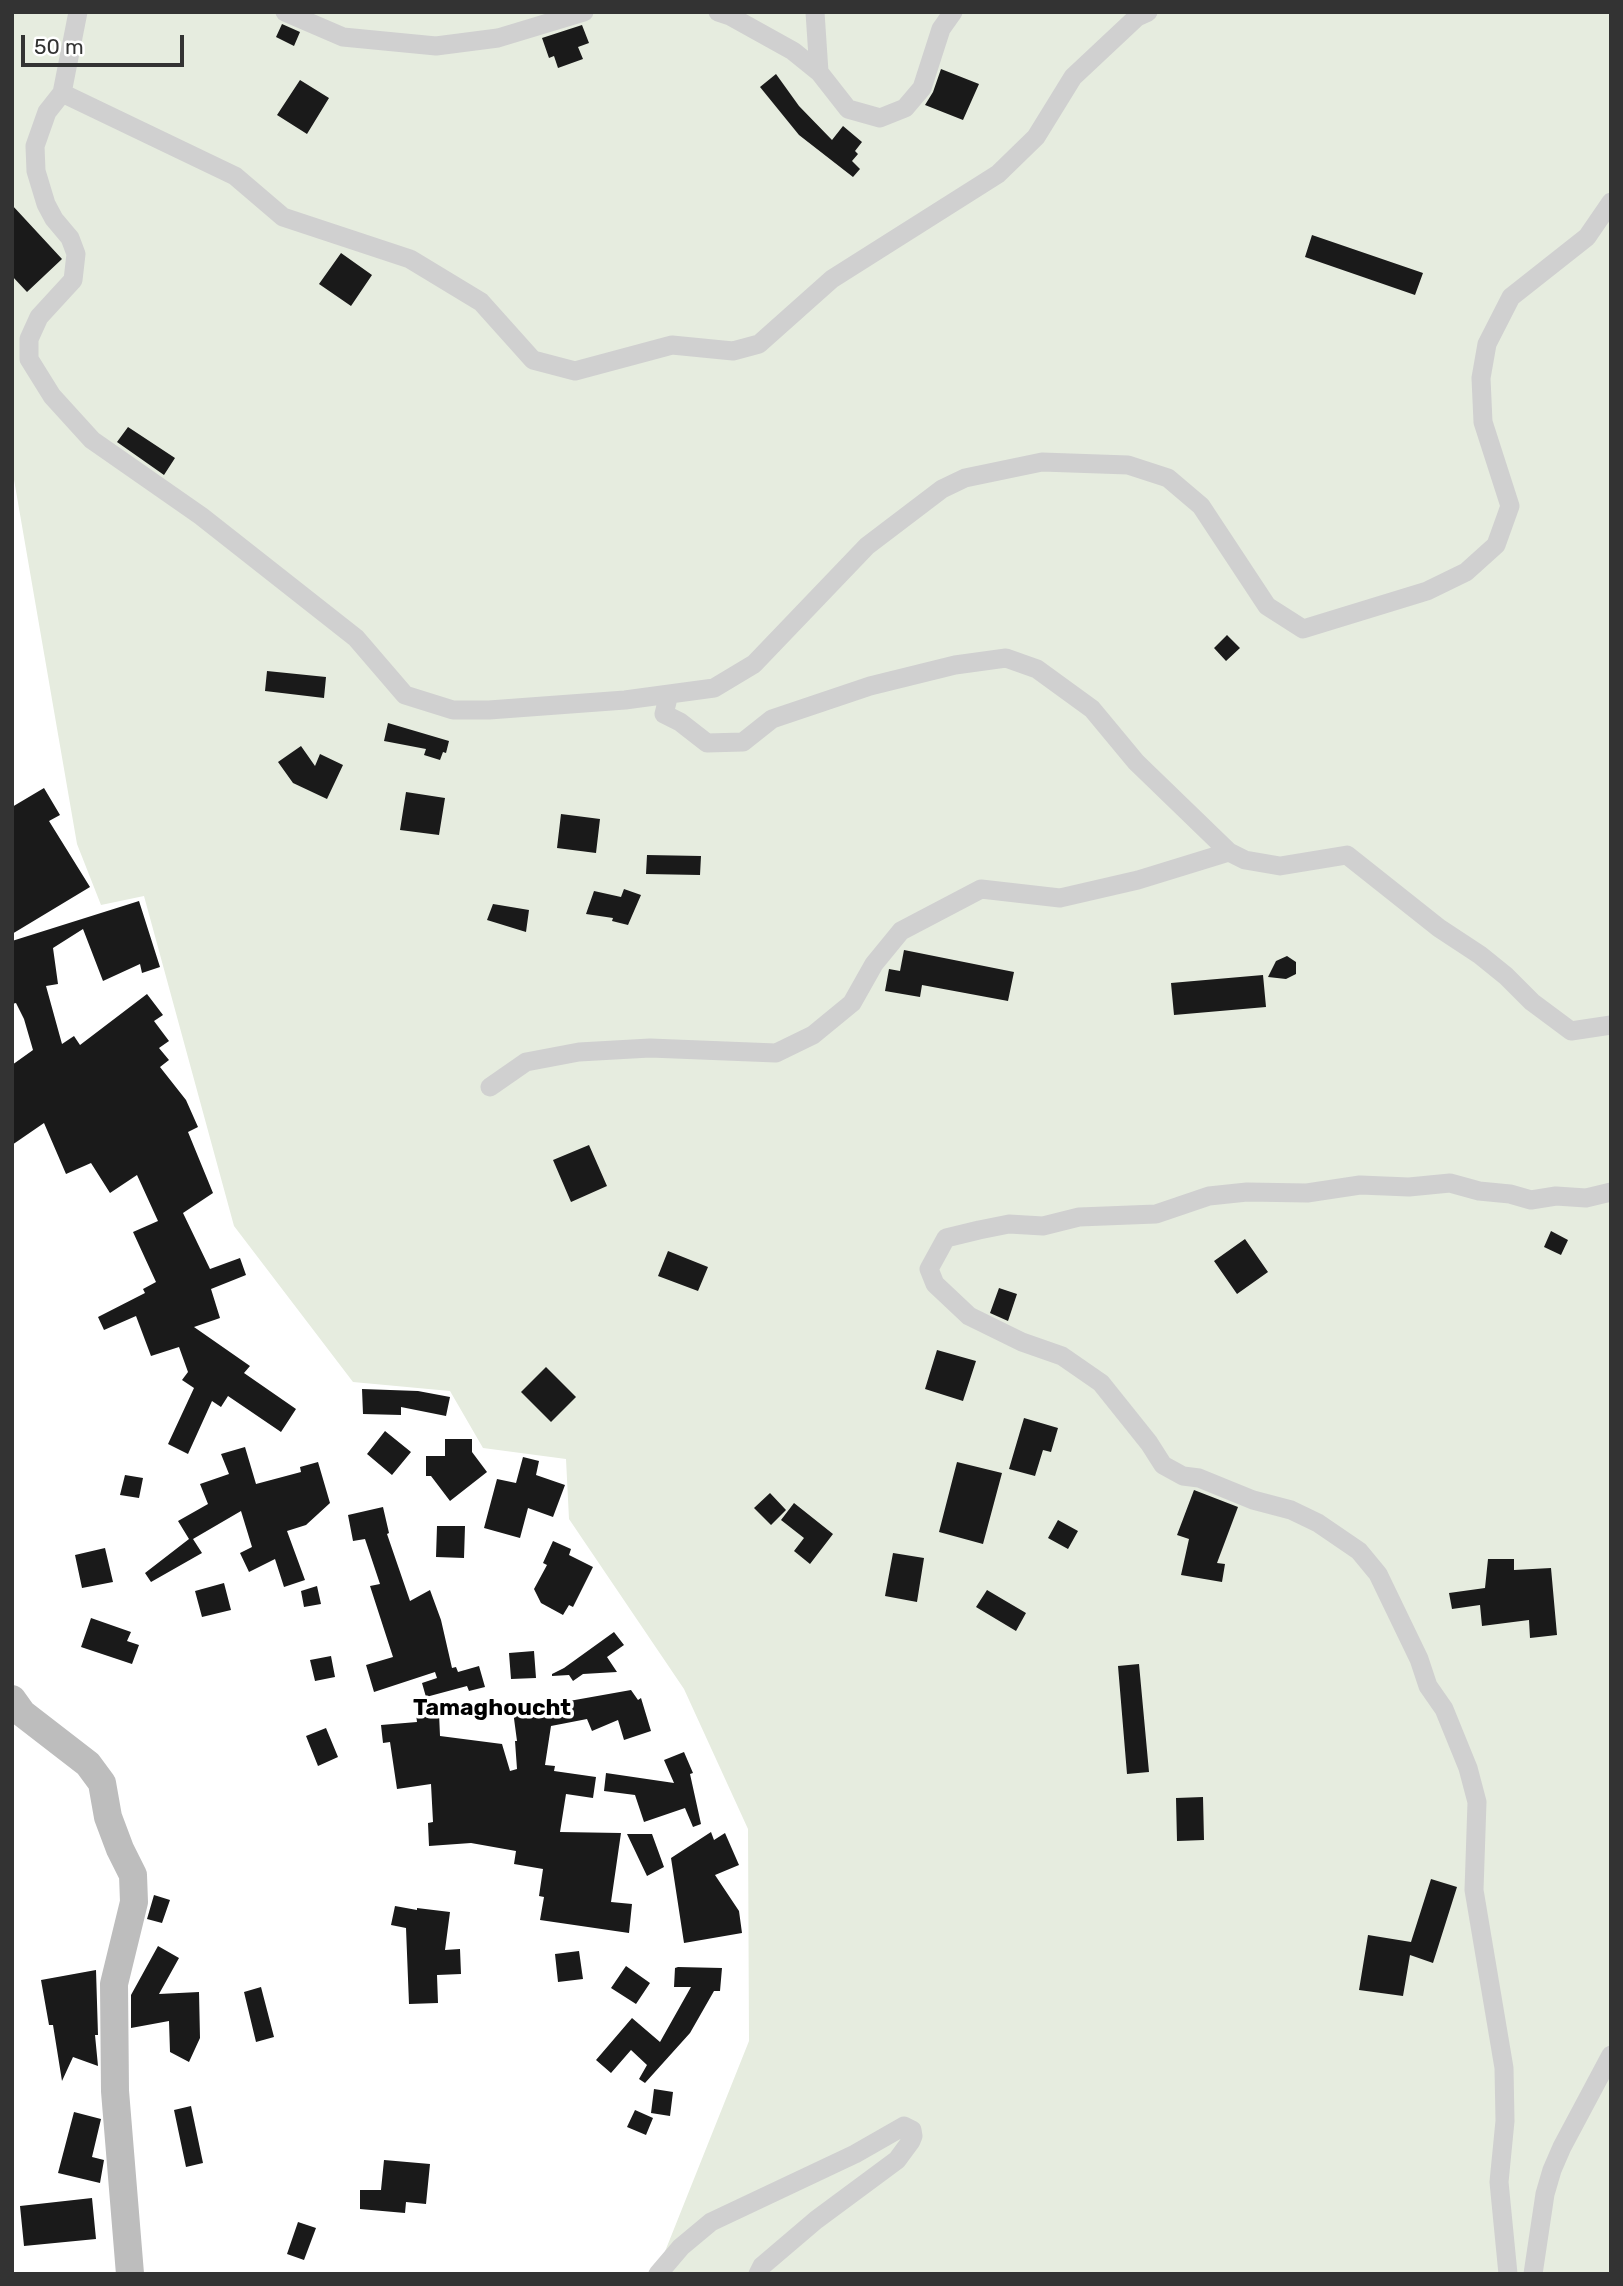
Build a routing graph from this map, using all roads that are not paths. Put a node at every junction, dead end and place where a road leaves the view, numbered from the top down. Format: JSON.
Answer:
{"nodes":[{"id":1,"x":78,"y":12,"type":"edge"},
{"id":2,"x":285,"y":12,"type":"edge"},
{"id":3,"x":584,"y":12,"type":"edge"},
{"id":4,"x":718,"y":12,"type":"edge"},
{"id":5,"x":815,"y":12,"type":"edge"},
{"id":6,"x":953,"y":12,"type":"edge"},
{"id":7,"x":1148,"y":12,"type":"edge"},
{"id":8,"x":819,"y":72,"type":"junction"},
{"id":9,"x":62,"y":93,"type":"junction"},
{"id":10,"x":1611,"y":202,"type":"edge"},
{"id":11,"x":669,"y":694,"type":"junction"},
{"id":12,"x":1229,"y":852,"type":"junction"},
{"id":13,"x":1611,"y":1025,"type":"edge"},
{"id":14,"x":489,"y":1087,"type":"dead end"},
{"id":15,"x":1611,"y":1192,"type":"edge"},
{"id":16,"x":12,"y":1699,"type":"edge"},
{"id":17,"x":1611,"y":2055,"type":"edge"},
{"id":18,"x":130,"y":2274,"type":"edge"},
{"id":19,"x":658,"y":2274,"type":"edge"},
{"id":20,"x":758,"y":2274,"type":"edge"},
{"id":21,"x":1508,"y":2274,"type":"edge"},
{"id":22,"x":1533,"y":2274,"type":"edge"}],
"edges":[{"from":1,"to":9,"type":"street"},
{"from":2,"to":3,"type":"street"},
{"from":4,"to":8,"type":"street"},
{"from":5,"to":8,"type":"street"},
{"from":6,"to":8,"type":"street"},
{"from":7,"to":9,"type":"street"},
{"from":9,"to":11,"type":"street"},
{"from":10,"to":11,"type":"street"},
{"from":11,"to":12,"type":"street"},
{"from":12,"to":13,"type":"street"},
{"from":12,"to":14,"type":"street"},
{"from":15,"to":21,"type":"street"},
{"from":16,"to":18,"type":"street"},
{"from":17,"to":22,"type":"street"},
{"from":19,"to":20,"type":"street"}]}
